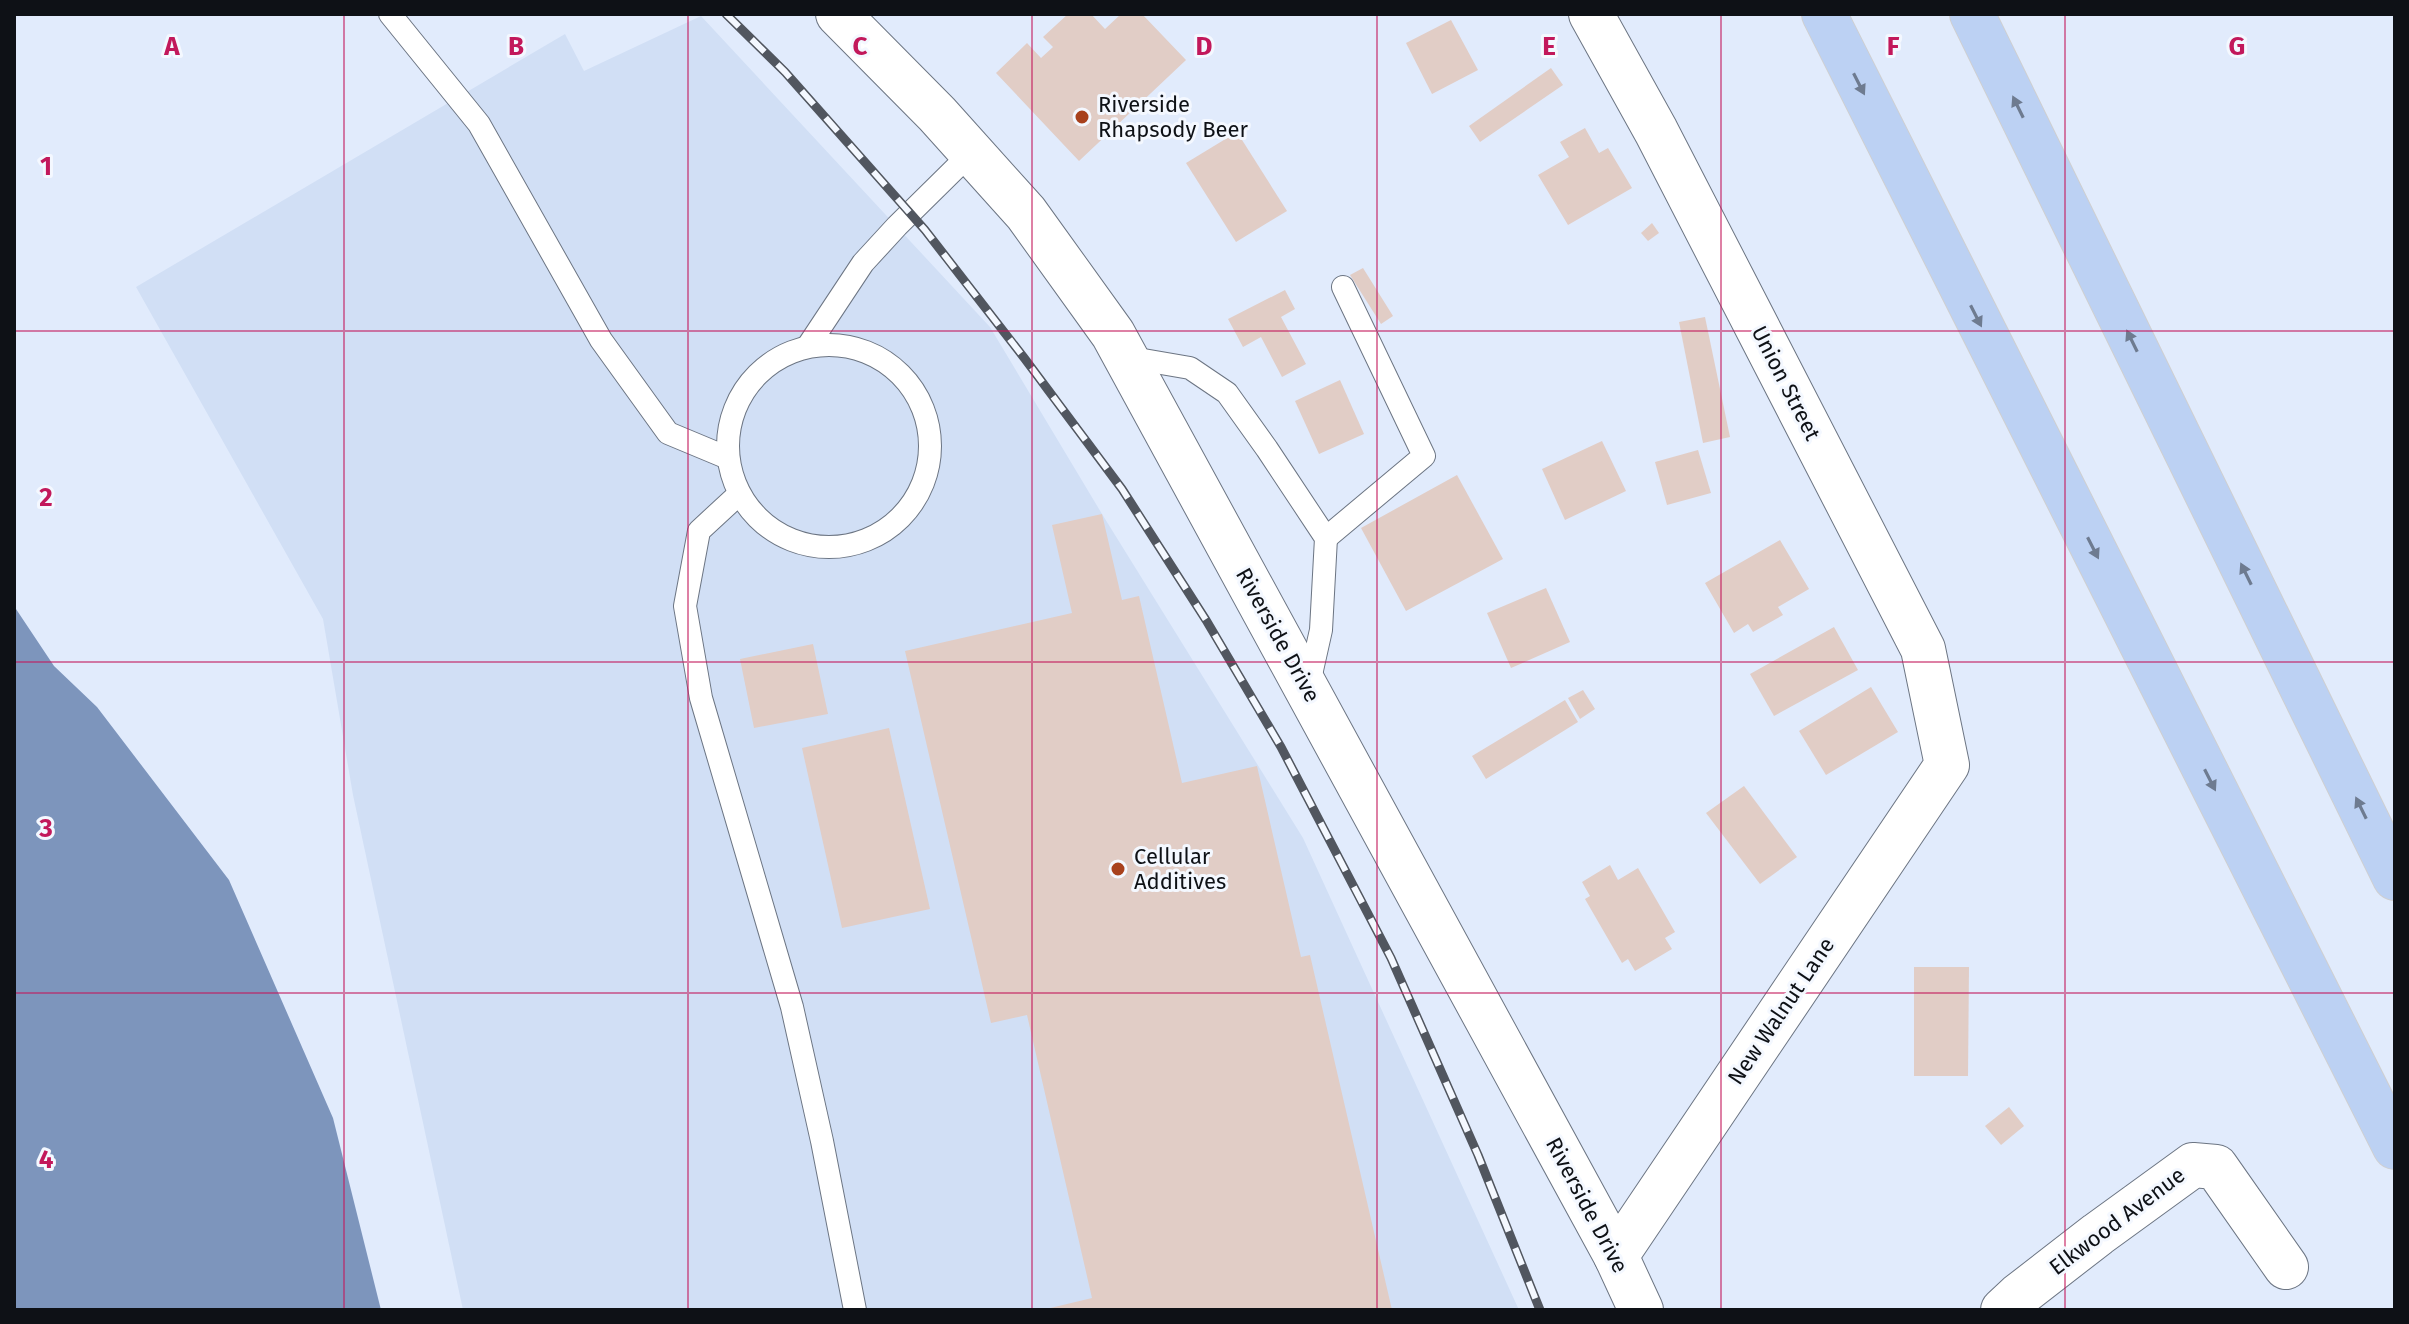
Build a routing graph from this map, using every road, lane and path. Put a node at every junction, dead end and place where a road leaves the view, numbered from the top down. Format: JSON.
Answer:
{"nodes":[{"id":1,"x":390,"y":14,"type":"edge"},
{"id":2,"x":838,"y":14,"type":"edge"},
{"id":3,"x":1591,"y":14,"type":"edge"},
{"id":4,"x":1824,"y":14,"type":"edge"},
{"id":5,"x":1972,"y":14,"type":"edge"},
{"id":6,"x":971,"y":153,"type":"junction"},
{"id":7,"x":1343,"y":287,"type":"dead end"},
{"id":8,"x":808,"y":346,"type":"junction"},
{"id":9,"x":1126,"y":357,"type":"junction"},
{"id":10,"x":728,"y":458,"type":"junction"},
{"id":11,"x":739,"y":494,"type":"junction"},
{"id":12,"x":1326,"y":538,"type":"junction"},
{"id":13,"x":1308,"y":689,"type":"junction"},
{"id":14,"x":1947,"y":765,"type":"joint"},
{"id":15,"x":2395,"y":878,"type":"edge"},
{"id":16,"x":2395,"y":1147,"type":"edge"},
{"id":17,"x":1616,"y":1256,"type":"junction"},
{"id":18,"x":2286,"y":1267,"type":"dead end"},
{"id":19,"x":855,"y":1310,"type":"edge"},
{"id":20,"x":1641,"y":1310,"type":"edge"},
{"id":21,"x":2003,"y":1310,"type":"edge"}],
"edges":[{"from":1,"to":10,"type":"lane"},
{"from":2,"to":6,"type":"street","name":"Riverside Drive"},
{"from":3,"to":14,"type":"street","name":"Union Street"},
{"from":4,"to":16,"type":"highway","one_way":true},
{"from":15,"to":5,"type":"highway","one_way":true},
{"from":6,"to":8,"type":"lane"},
{"from":6,"to":9,"type":"street","name":"Riverside Drive"},
{"from":7,"to":12,"type":"lane"},
{"from":8,"to":10,"type":"lane"},
{"from":8,"to":11,"type":"lane"},
{"from":9,"to":12,"type":"lane"},
{"from":9,"to":13,"type":"street","name":"Riverside Drive"},
{"from":10,"to":11,"type":"lane"},
{"from":11,"to":19,"type":"lane"},
{"from":12,"to":13,"type":"lane"},
{"from":13,"to":17,"type":"street","name":"Riverside Drive"},
{"from":14,"to":17,"type":"street","name":"New Walnut Lane"},
{"from":17,"to":20,"type":"street","name":"Riverside Drive"},
{"from":18,"to":21,"type":"street","name":"Elkwood Avenue"}]}
